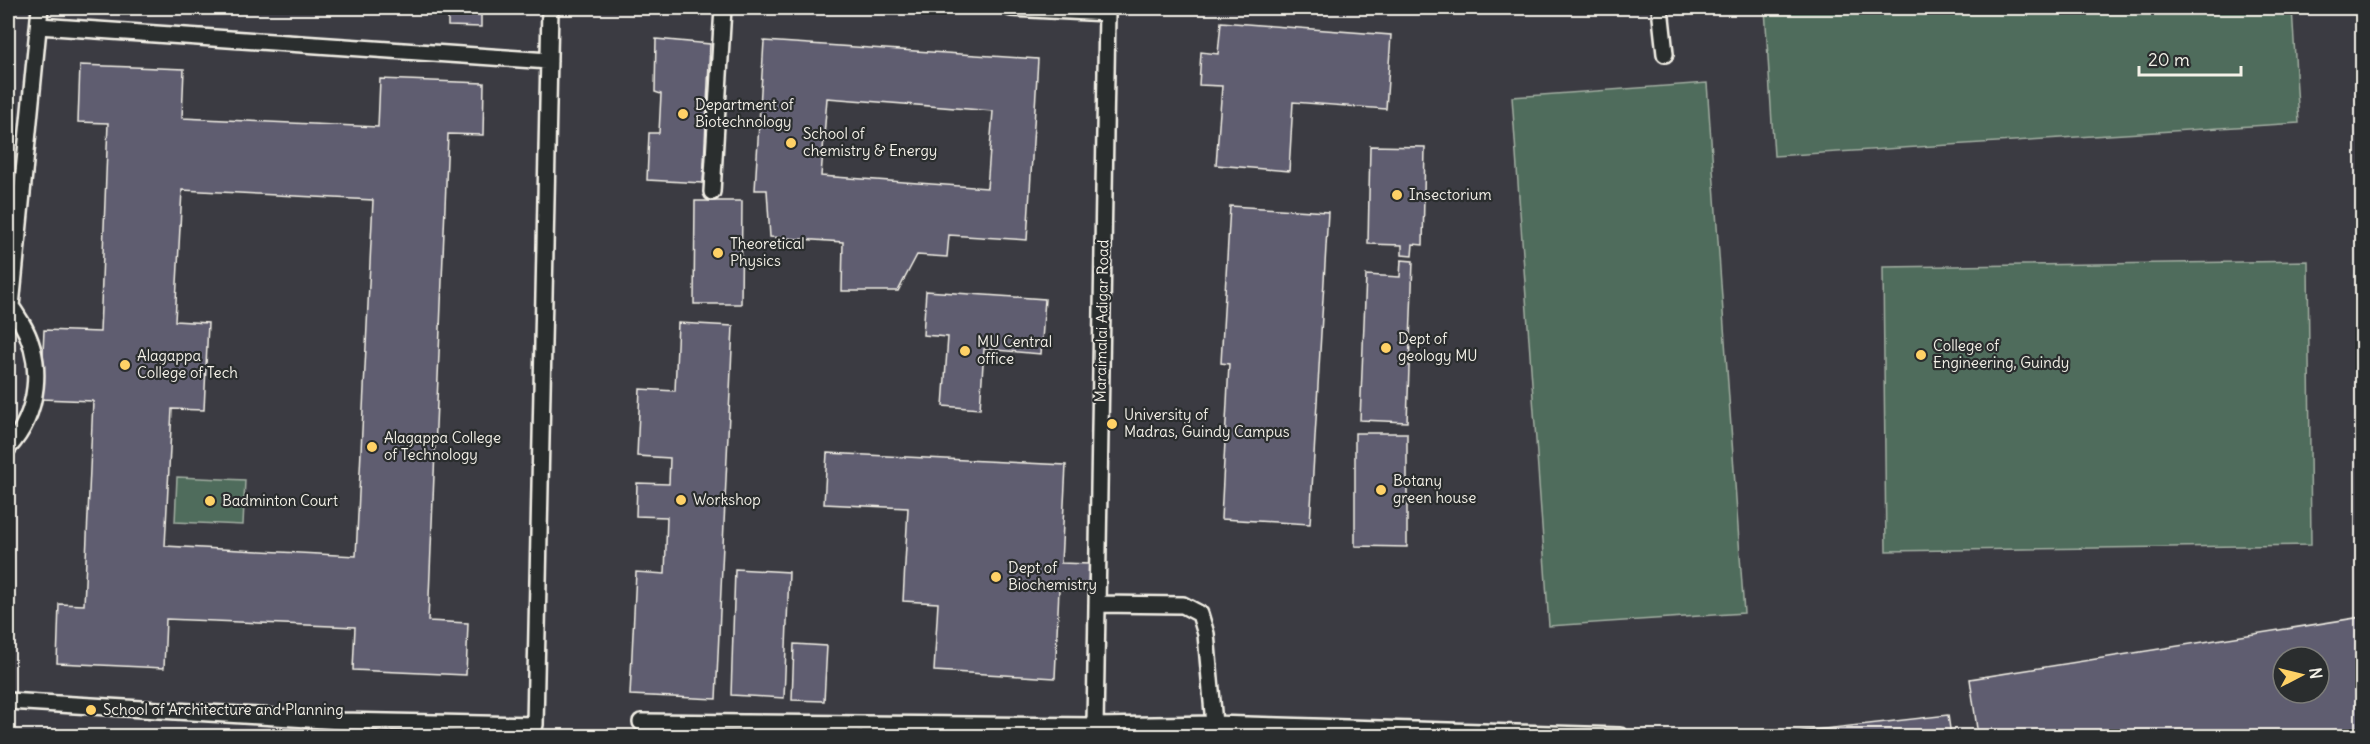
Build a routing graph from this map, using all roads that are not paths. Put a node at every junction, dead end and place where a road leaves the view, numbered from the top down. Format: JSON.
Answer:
{"nodes":[{"id":1,"x":40,"y":8,"type":"edge"},
{"id":2,"x":550,"y":8,"type":"edge"},
{"id":3,"x":723,"y":8,"type":"edge"},
{"id":4,"x":1011,"y":8,"type":"edge"},
{"id":5,"x":1660,"y":8,"type":"edge"},
{"id":6,"x":39,"y":26,"type":"junction"},
{"id":7,"x":1665,"y":54,"type":"dead end"},
{"id":8,"x":549,"y":61,"type":"junction"},
{"id":9,"x":712,"y":192,"type":"dead end"},
{"id":10,"x":9,"y":305,"type":"edge"},
{"id":11,"x":8,"y":448,"type":"edge"},
{"id":12,"x":1097,"y":604,"type":"junction"},
{"id":13,"x":8,"y":701,"type":"edge"},
{"id":14,"x":640,"y":722,"type":"dead end"},
{"id":15,"x":1095,"y":726,"type":"junction"},
{"id":16,"x":1214,"y":730,"type":"edge"},
{"id":17,"x":1620,"y":736,"type":"edge"}],
"edges":[{"from":1,"to":6,"type":"lane"},
{"from":2,"to":8,"type":"lane"},
{"from":3,"to":9,"type":"lane"},
{"from":4,"to":12,"type":"lane","name":"Maraimalai Adigar Road"},
{"from":5,"to":7,"type":"lane"},
{"from":6,"to":8,"type":"lane"},
{"from":6,"to":10,"type":"lane"},
{"from":8,"to":13,"type":"lane"},
{"from":10,"to":11,"type":"lane"},
{"from":12,"to":15,"type":"lane","name":"Maraimalai Adigar Road"},
{"from":12,"to":16,"type":"lane"},
{"from":14,"to":15,"type":"lane"},
{"from":15,"to":16,"type":"lane"},
{"from":16,"to":17,"type":"lane"}]}
